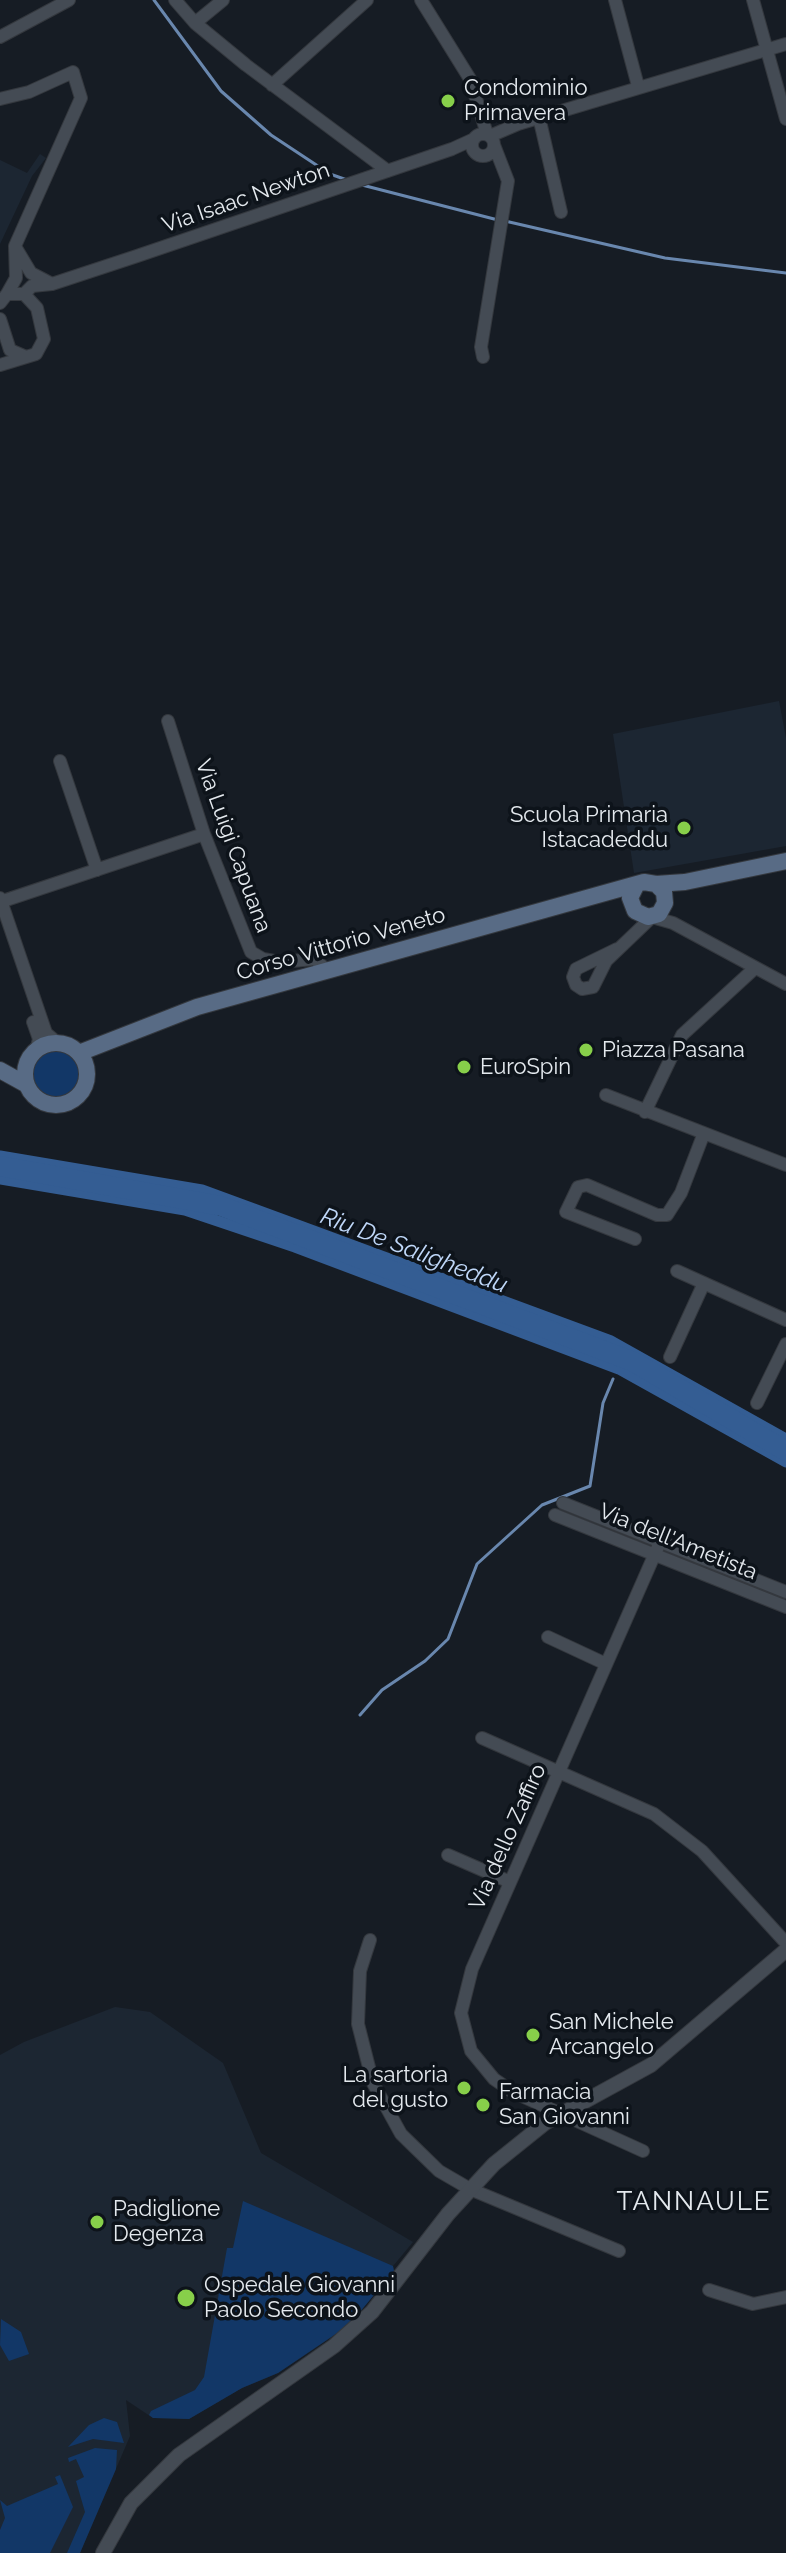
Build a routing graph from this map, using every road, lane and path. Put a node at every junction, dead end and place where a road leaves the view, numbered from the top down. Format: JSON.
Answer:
{"nodes":[{"id":1,"x":69,"y":0,"type":"edge"},
{"id":2,"x":175,"y":0,"type":"edge"},
{"id":3,"x":223,"y":0,"type":"edge"},
{"id":4,"x":367,"y":0,"type":"edge"},
{"id":5,"x":421,"y":0,"type":"edge"},
{"id":6,"x":615,"y":0,"type":"edge"},
{"id":7,"x":753,"y":0,"type":"edge"},
{"id":8,"x":195,"y":23,"type":"junction"},
{"id":9,"x":0,"y":37,"type":"edge"},
{"id":10,"x":786,"y":44,"type":"edge"},
{"id":11,"x":767,"y":49,"type":"junction"},
{"id":12,"x":272,"y":85,"type":"junction"},
{"id":13,"x":638,"y":86,"type":"junction"},
{"id":14,"x":0,"y":99,"type":"edge"},
{"id":15,"x":539,"y":117,"type":"junction"},
{"id":16,"x":786,"y":119,"type":"edge"},
{"id":17,"x":487,"y":145,"type":"junction"},
{"id":18,"x":388,"y":171,"type":"junction"},
{"id":19,"x":561,"y":212,"type":"dead end"},
{"id":20,"x":15,"y":246,"type":"junction"},
{"id":21,"x":24,"y":261,"type":"junction"},
{"id":22,"x":52,"y":284,"type":"junction"},
{"id":23,"x":24,"y":294,"type":"junction"},
{"id":24,"x":2,"y":299,"type":"edge"},
{"id":25,"x":37,"y":308,"type":"junction"},
{"id":26,"x":0,"y":319,"type":"edge"},
{"id":27,"x":10,"y":350,"type":"junction"},
{"id":28,"x":30,"y":357,"type":"junction"},
{"id":29,"x":483,"y":357,"type":"dead end"},
{"id":30,"x":2,"y":364,"type":"edge"},
{"id":31,"x":168,"y":721,"type":"dead end"},
{"id":32,"x":60,"y":761,"type":"dead end"},
{"id":33,"x":204,"y":834,"type":"junction"},
{"id":34,"x":786,"y":861,"type":"edge"},
{"id":35,"x":97,"y":870,"type":"junction"},
{"id":36,"x":636,"y":886,"type":"junction"},
{"id":37,"x":0,"y":901,"type":"edge"},
{"id":38,"x":579,"y":902,"type":"junction"},
{"id":39,"x":662,"y":906,"type":"junction"},
{"id":40,"x":633,"y":908,"type":"junction"},
{"id":41,"x":0,"y":924,"type":"edge"},
{"id":42,"x":631,"y":936,"type":"junction"},
{"id":43,"x":617,"y":949,"type":"junction"},
{"id":44,"x":588,"y":965,"type":"junction"},
{"id":45,"x":755,"y":968,"type":"junction"},
{"id":46,"x":326,"y":970,"type":"junction"},
{"id":47,"x":598,"y":976,"type":"junction"},
{"id":48,"x":786,"y":984,"type":"edge"},
{"id":49,"x":119,"y":1040,"type":"junction"},
{"id":50,"x":59,"y":1044,"type":"junction"},
{"id":51,"x":79,"y":1053,"type":"junction"},
{"id":52,"x":32,"y":1056,"type":"junction"},
{"id":53,"x":0,"y":1069,"type":"edge"},
{"id":54,"x":87,"y":1079,"type":"junction"},
{"id":55,"x":27,"y":1085,"type":"junction"},
{"id":56,"x":606,"y":1095,"type":"dead end"},
{"id":57,"x":645,"y":1112,"type":"junction"},
{"id":58,"x":704,"y":1133,"type":"junction"},
{"id":59,"x":786,"y":1165,"type":"edge"},
{"id":60,"x":635,"y":1239,"type":"dead end"},
{"id":61,"x":677,"y":1271,"type":"dead end"},
{"id":62,"x":704,"y":1283,"type":"junction"},
{"id":63,"x":786,"y":1320,"type":"edge"},
{"id":64,"x":786,"y":1344,"type":"edge"},
{"id":65,"x":670,"y":1357,"type":"dead end"},
{"id":66,"x":757,"y":1403,"type":"dead end"},
{"id":67,"x":563,"y":1503,"type":"dead end"},
{"id":68,"x":555,"y":1515,"type":"dead end"},
{"id":69,"x":661,"y":1540,"type":"junction"},
{"id":70,"x":655,"y":1553,"type":"junction"},
{"id":71,"x":786,"y":1592,"type":"edge"},
{"id":72,"x":786,"y":1607,"type":"edge"},
{"id":73,"x":548,"y":1637,"type":"dead end"},
{"id":74,"x":606,"y":1664,"type":"junction"},
{"id":75,"x":482,"y":1738,"type":"dead end"},
{"id":76,"x":558,"y":1771,"type":"junction"},
{"id":77,"x":448,"y":1855,"type":"dead end"},
{"id":78,"x":510,"y":1882,"type":"junction"},
{"id":79,"x":370,"y":1940,"type":"dead end"},
{"id":80,"x":786,"y":1943,"type":"edge"},
{"id":81,"x":786,"y":1950,"type":"edge"},
{"id":82,"x":561,"y":2114,"type":"junction"},
{"id":83,"x":643,"y":2151,"type":"dead end"},
{"id":84,"x":470,"y":2189,"type":"junction"},
{"id":85,"x":619,"y":2251,"type":"dead end"},
{"id":86,"x":709,"y":2290,"type":"dead end"},
{"id":87,"x":786,"y":2297,"type":"edge"},
{"id":88,"x":103,"y":2553,"type":"edge"}],
"edges":[{"from":1,"to":9,"type":"street"},
{"from":2,"to":8,"type":"street"},
{"from":3,"to":8,"type":"street"},
{"from":4,"to":12,"type":"street"},
{"from":5,"to":17,"type":"street"},
{"from":6,"to":13,"type":"street"},
{"from":7,"to":11,"type":"street"},
{"from":8,"to":12,"type":"street"},
{"from":10,"to":11,"type":"street"},
{"from":11,"to":13,"type":"street"},
{"from":11,"to":16,"type":"street"},
{"from":12,"to":18,"type":"street"},
{"from":13,"to":15,"type":"street"},
{"from":14,"to":20,"type":"street"},
{"from":15,"to":17,"type":"street"},
{"from":15,"to":19,"type":"street"},
{"from":17,"to":18,"type":"street","name":"Via Isaac Newton"},
{"from":17,"to":29,"type":"street"},
{"from":18,"to":22,"type":"street","name":"Via Isaac Newton"},
{"from":20,"to":21,"type":"street"},
{"from":20,"to":24,"type":"street"},
{"from":21,"to":22,"type":"street"},
{"from":21,"to":23,"type":"street"},
{"from":22,"to":23,"type":"street","name":"Via Isaac Newton"},
{"from":22,"to":25,"type":"street"},
{"from":23,"to":24,"type":"street","name":"Via Isaac Newton"},
{"from":23,"to":25,"type":"street"},
{"from":25,"to":28,"type":"street"},
{"from":26,"to":27,"type":"street"},
{"from":27,"to":28,"type":"street"},
{"from":27,"to":30,"type":"street"},
{"from":28,"to":30,"type":"street"},
{"from":31,"to":33,"type":"street","name":"Via Luigi Capuana"},
{"from":32,"to":35,"type":"street"},
{"from":33,"to":35,"type":"street"},
{"from":33,"to":46,"type":"street","name":"Via Luigi Capuana"},
{"from":34,"to":39,"type":"main road"},
{"from":35,"to":37,"type":"street"},
{"from":36,"to":38,"type":"main road","name":"Corso Vittorio Veneto"},
{"from":36,"to":39,"type":"main road","name":"Corso Vittorio Veneto"},
{"from":36,"to":40,"type":"main road"},
{"from":37,"to":50,"type":"street"},
{"from":38,"to":40,"type":"main road","name":"Corso Vittorio Veneto"},
{"from":38,"to":46,"type":"main road","name":"Corso Vittorio Veneto"},
{"from":39,"to":40,"type":"main road","name":"Corso Vittorio Veneto"},
{"from":39,"to":42,"type":"street"},
{"from":39,"to":45,"type":"street"},
{"from":40,"to":42,"type":"street"},
{"from":41,"to":52,"type":"street"},
{"from":42,"to":43,"type":"street"},
{"from":43,"to":44,"type":"street"},
{"from":43,"to":47,"type":"street"},
{"from":44,"to":47,"type":"street"},
{"from":44,"to":47,"type":"street"},
{"from":45,"to":48,"type":"street"},
{"from":45,"to":57,"type":"street"},
{"from":46,"to":49,"type":"main road","name":"Corso Vittorio Veneto"},
{"from":49,"to":51,"type":"main road","name":"Corso Vittorio Veneto"},
{"from":49,"to":54,"type":"main road","name":"Corso Vittorio Veneto"},
{"from":50,"to":51,"type":"main road"},
{"from":50,"to":52,"type":"main road"},
{"from":51,"to":54,"type":"main road"},
{"from":52,"to":53,"type":"main road"},
{"from":52,"to":55,"type":"main road"},
{"from":53,"to":55,"type":"main road"},
{"from":54,"to":55,"type":"main road"},
{"from":56,"to":57,"type":"street"},
{"from":57,"to":58,"type":"street"},
{"from":58,"to":59,"type":"street"},
{"from":58,"to":60,"type":"street"},
{"from":61,"to":62,"type":"street"},
{"from":62,"to":63,"type":"street"},
{"from":62,"to":65,"type":"street"},
{"from":64,"to":66,"type":"street"},
{"from":67,"to":69,"type":"street","name":"Via dell'Ametista"},
{"from":68,"to":70,"type":"street","name":"Via dell'Ametista"},
{"from":69,"to":70,"type":"street","name":"Via dello Zaffiro"},
{"from":69,"to":71,"type":"street","name":"Via dell'Ametista"},
{"from":70,"to":72,"type":"street","name":"Via dell'Ametista"},
{"from":70,"to":74,"type":"street","name":"Via dello Zaffiro"},
{"from":73,"to":74,"type":"street"},
{"from":74,"to":76,"type":"street","name":"Via dello Zaffiro"},
{"from":75,"to":76,"type":"street"},
{"from":76,"to":78,"type":"street","name":"Via dello Zaffiro"},
{"from":76,"to":80,"type":"street"},
{"from":77,"to":78,"type":"street"},
{"from":78,"to":82,"type":"street","name":"Via dello Zaffiro"},
{"from":79,"to":84,"type":"street"},
{"from":81,"to":82,"type":"street"},
{"from":82,"to":83,"type":"street","name":"Via dello Zaffiro"},
{"from":82,"to":84,"type":"street"},
{"from":84,"to":85,"type":"street"},
{"from":84,"to":88,"type":"street"},
{"from":86,"to":87,"type":"street"}]}
